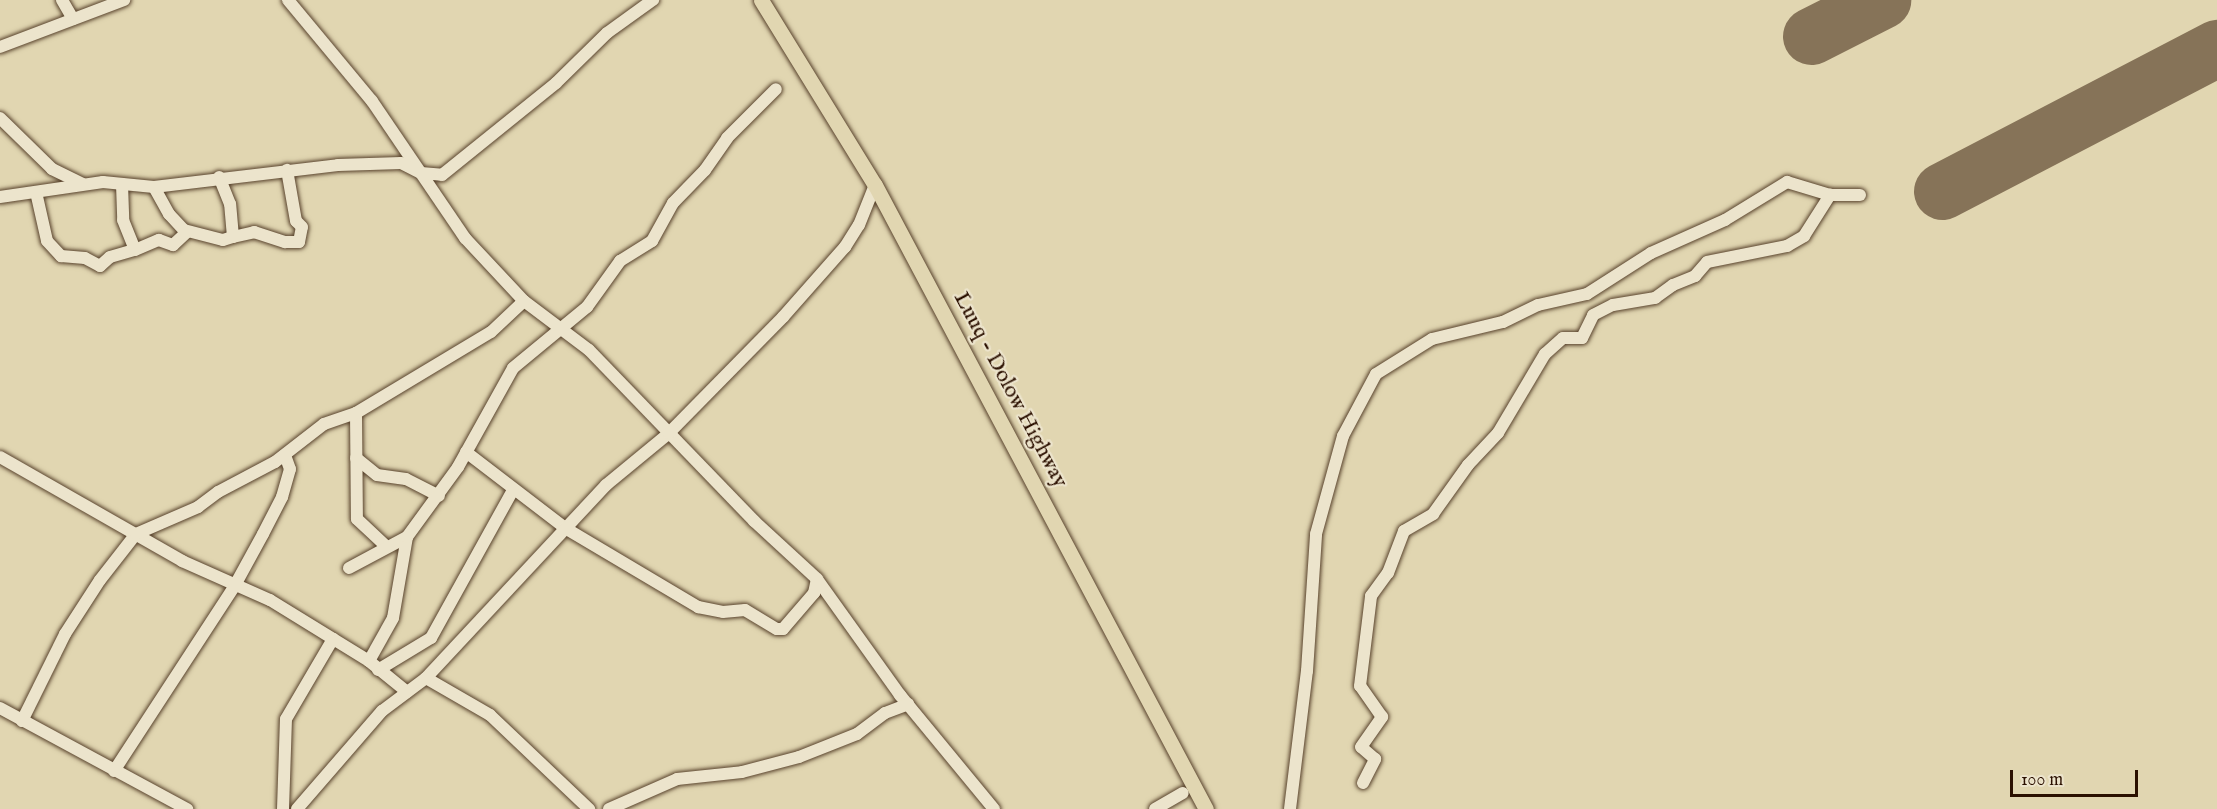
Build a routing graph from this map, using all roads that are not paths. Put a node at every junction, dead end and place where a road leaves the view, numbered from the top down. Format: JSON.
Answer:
{"nodes":[{"id":1,"x":62,"y":0,"type":"edge"},
{"id":2,"x":124,"y":0,"type":"edge"},
{"id":3,"x":288,"y":0,"type":"edge"},
{"id":4,"x":653,"y":0,"type":"edge"},
{"id":5,"x":761,"y":0,"type":"edge"},
{"id":6,"x":73,"y":19,"type":"junction"},
{"id":7,"x":0,"y":47,"type":"edge"},
{"id":8,"x":776,"y":89,"type":"dead end"},
{"id":9,"x":0,"y":118,"type":"edge"},
{"id":10,"x":287,"y":170,"type":"junction"},
{"id":11,"x":421,"y":173,"type":"junction"},
{"id":12,"x":219,"y":177,"type":"junction"},
{"id":13,"x":84,"y":184,"type":"junction"},
{"id":14,"x":122,"y":184,"type":"junction"},
{"id":15,"x":875,"y":185,"type":"junction"},
{"id":16,"x":154,"y":187,"type":"junction"},
{"id":17,"x":36,"y":192,"type":"junction"},
{"id":18,"x":1830,"y":195,"type":"junction"},
{"id":19,"x":1860,"y":195,"type":"dead end"},
{"id":20,"x":0,"y":197,"type":"edge"},
{"id":21,"x":187,"y":232,"type":"junction"},
{"id":22,"x":233,"y":237,"type":"junction"},
{"id":23,"x":135,"y":250,"type":"junction"},
{"id":24,"x":524,"y":301,"type":"junction"},
{"id":25,"x":561,"y":326,"type":"junction"},
{"id":26,"x":356,"y":413,"type":"junction"},
{"id":27,"x":669,"y":433,"type":"junction"},
{"id":28,"x":466,"y":452,"type":"junction"},
{"id":29,"x":285,"y":455,"type":"junction"},
{"id":30,"x":0,"y":457,"type":"edge"},
{"id":31,"x":356,"y":458,"type":"junction"},
{"id":32,"x":513,"y":490,"type":"junction"},
{"id":33,"x":439,"y":496,"type":"junction"},
{"id":34,"x":565,"y":528,"type":"junction"},
{"id":35,"x":136,"y":534,"type":"junction"},
{"id":36,"x":407,"y":537,"type":"junction"},
{"id":37,"x":386,"y":546,"type":"junction"},
{"id":38,"x":349,"y":568,"type":"dead end"},
{"id":39,"x":817,"y":579,"type":"junction"},
{"id":40,"x":234,"y":587,"type":"junction"},
{"id":41,"x":333,"y":639,"type":"junction"},
{"id":42,"x":369,"y":661,"type":"junction"},
{"id":43,"x":378,"y":670,"type":"junction"},
{"id":44,"x":426,"y":678,"type":"junction"},
{"id":45,"x":407,"y":692,"type":"junction"},
{"id":46,"x":908,"y":705,"type":"junction"},
{"id":47,"x":0,"y":708,"type":"edge"},
{"id":48,"x":22,"y":721,"type":"junction"},
{"id":49,"x":114,"y":771,"type":"junction"},
{"id":50,"x":1363,"y":783,"type":"dead end"},
{"id":51,"x":1183,"y":793,"type":"dead end"},
{"id":52,"x":186,"y":809,"type":"edge"},
{"id":53,"x":283,"y":809,"type":"edge"},
{"id":54,"x":297,"y":809,"type":"edge"},
{"id":55,"x":589,"y":809,"type":"edge"},
{"id":56,"x":609,"y":809,"type":"edge"},
{"id":57,"x":994,"y":809,"type":"edge"},
{"id":58,"x":1155,"y":809,"type":"edge"},
{"id":59,"x":1206,"y":809,"type":"edge"},
{"id":60,"x":1290,"y":809,"type":"edge"}],
"edges":[{"from":1,"to":6,"type":"street"},
{"from":2,"to":6,"type":"street"},
{"from":3,"to":11,"type":"street"},
{"from":4,"to":11,"type":"street"},
{"from":5,"to":15,"type":"main road","name":"Luuq - Dolow Highway"},
{"from":6,"to":7,"type":"street"},
{"from":8,"to":25,"type":"street"},
{"from":9,"to":13,"type":"street"},
{"from":10,"to":11,"type":"street"},
{"from":10,"to":12,"type":"street"},
{"from":10,"to":22,"type":"street"},
{"from":11,"to":24,"type":"street"},
{"from":12,"to":16,"type":"street"},
{"from":12,"to":22,"type":"street"},
{"from":13,"to":14,"type":"street"},
{"from":13,"to":17,"type":"street"},
{"from":14,"to":16,"type":"street"},
{"from":14,"to":23,"type":"street"},
{"from":15,"to":27,"type":"street"},
{"from":15,"to":59,"type":"main road","name":"Luuq - Dolow Highway"},
{"from":16,"to":21,"type":"street"},
{"from":17,"to":20,"type":"street"},
{"from":17,"to":23,"type":"street"},
{"from":18,"to":19,"type":"street"},
{"from":18,"to":50,"type":"street"},
{"from":18,"to":60,"type":"street"},
{"from":21,"to":22,"type":"street"},
{"from":21,"to":23,"type":"street"},
{"from":24,"to":25,"type":"street"},
{"from":24,"to":26,"type":"street"},
{"from":25,"to":27,"type":"street"},
{"from":25,"to":28,"type":"street"},
{"from":26,"to":29,"type":"street"},
{"from":26,"to":31,"type":"street"},
{"from":27,"to":34,"type":"street"},
{"from":27,"to":39,"type":"street"},
{"from":28,"to":32,"type":"street"},
{"from":28,"to":33,"type":"street"},
{"from":29,"to":35,"type":"street"},
{"from":29,"to":40,"type":"street"},
{"from":30,"to":35,"type":"street"},
{"from":31,"to":33,"type":"street"},
{"from":31,"to":37,"type":"street"},
{"from":32,"to":34,"type":"street"},
{"from":32,"to":43,"type":"street"},
{"from":33,"to":36,"type":"street"},
{"from":34,"to":39,"type":"street"},
{"from":34,"to":44,"type":"street"},
{"from":35,"to":40,"type":"street"},
{"from":35,"to":48,"type":"street"},
{"from":36,"to":37,"type":"street"},
{"from":36,"to":42,"type":"street"},
{"from":37,"to":38,"type":"street"},
{"from":39,"to":46,"type":"street"},
{"from":40,"to":41,"type":"street"},
{"from":40,"to":49,"type":"street"},
{"from":41,"to":42,"type":"street"},
{"from":41,"to":53,"type":"street"},
{"from":42,"to":43,"type":"street"},
{"from":43,"to":45,"type":"street"},
{"from":44,"to":45,"type":"street"},
{"from":44,"to":55,"type":"street"},
{"from":45,"to":54,"type":"street"},
{"from":46,"to":56,"type":"street"},
{"from":46,"to":57,"type":"street"},
{"from":47,"to":48,"type":"street"},
{"from":48,"to":49,"type":"street"},
{"from":49,"to":52,"type":"street"},
{"from":51,"to":58,"type":"street"}]}
